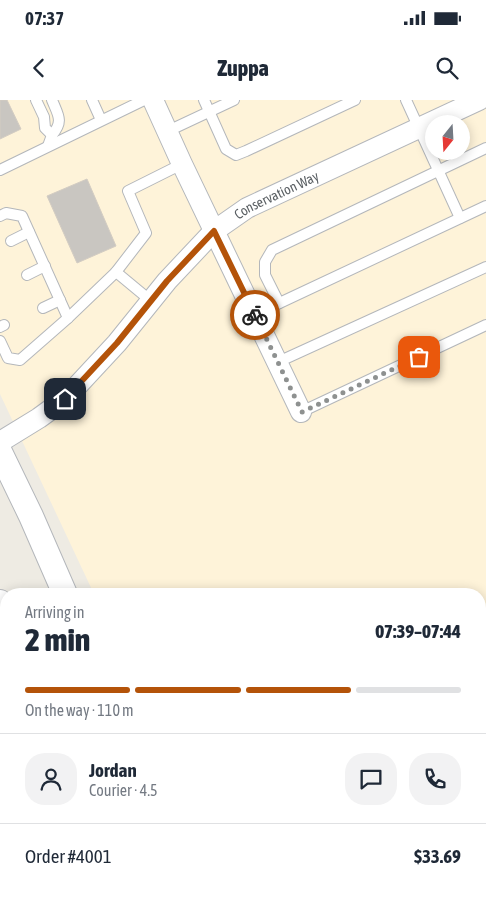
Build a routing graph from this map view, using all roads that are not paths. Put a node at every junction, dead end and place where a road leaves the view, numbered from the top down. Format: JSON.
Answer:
{"nodes":[{"id":1,"x":36,"y":100,"type":"edge"},
{"id":2,"x":52,"y":100,"type":"edge"},
{"id":3,"x":92,"y":100,"type":"edge"},
{"id":4,"x":144,"y":100,"type":"edge"},
{"id":5,"x":153,"y":100,"type":"edge"},
{"id":6,"x":204,"y":100,"type":"edge"},
{"id":7,"x":234,"y":100,"type":"edge"},
{"id":8,"x":355,"y":100,"type":"edge"},
{"id":9,"x":406,"y":100,"type":"edge"},
{"id":10,"x":479,"y":100,"type":"edge"},
{"id":11,"x":209,"y":112,"type":"junction"},
{"id":12,"x":101,"y":120,"type":"junction"},
{"id":13,"x":418,"y":128,"type":"junction"},
{"id":14,"x":168,"y":131,"type":"junction"},
{"id":15,"x":52,"y":135,"type":"junction"},
{"id":16,"x":48,"y":146,"type":"junction"},
{"id":17,"x":486,"y":148,"type":"edge"},
{"id":18,"x":182,"y":164,"type":"junction"},
{"id":19,"x":0,"y":170,"type":"edge"},
{"id":20,"x":438,"y":171,"type":"junction"},
{"id":21,"x":486,"y":206,"type":"edge"},
{"id":22,"x":0,"y":216,"type":"edge"},
{"id":23,"x":460,"y":218,"type":"junction"},
{"id":24,"x":214,"y":231,"type":"junction"},
{"id":25,"x":29,"y":232,"type":"junction"},
{"id":26,"x":11,"y":241,"type":"dead end"},
{"id":27,"x":45,"y":266,"type":"junction"},
{"id":28,"x":486,"y":267,"type":"edge"},
{"id":29,"x":116,"y":272,"type":"junction"},
{"id":30,"x":27,"y":275,"type":"dead end"},
{"id":31,"x":60,"y":300,"type":"junction"},
{"id":32,"x":151,"y":301,"type":"junction"},
{"id":33,"x":279,"y":303,"type":"junction"},
{"id":34,"x":43,"y":308,"type":"dead end"},
{"id":35,"x":254,"y":315,"type":"junction"},
{"id":36,"x":68,"y":318,"type":"junction"},
{"id":37,"x":486,"y":325,"type":"edge"},
{"id":38,"x":0,"y":341,"type":"edge"},
{"id":39,"x":278,"y":362,"type":"junction"},
{"id":40,"x":302,"y":412,"type":"joint"},
{"id":41,"x":0,"y":442,"type":"edge"},
{"id":42,"x":0,"y":452,"type":"edge"},
{"id":43,"x":62,"y":588,"type":"edge"}],
"edges":[{"from":1,"to":15,"type":"lane"},
{"from":2,"to":15,"type":"lane"},
{"from":3,"to":12,"type":"lane"},
{"from":4,"to":12,"type":"lane"},
{"from":5,"to":14,"type":"street"},
{"from":6,"to":11,"type":"lane"},
{"from":7,"to":11,"type":"lane"},
{"from":8,"to":11,"type":"lane"},
{"from":9,"to":13,"type":"lane"},
{"from":10,"to":13,"type":"street","name":"Conservation Way"},
{"from":11,"to":14,"type":"lane"},
{"from":12,"to":16,"type":"lane"},
{"from":13,"to":20,"type":"lane"},
{"from":13,"to":24,"type":"street","name":"Conservation Way"},
{"from":14,"to":18,"type":"street"},
{"from":15,"to":16,"type":"lane"},
{"from":16,"to":19,"type":"lane"},
{"from":17,"to":20,"type":"lane"},
{"from":18,"to":24,"type":"street"},
{"from":18,"to":29,"type":"lane"},
{"from":20,"to":23,"type":"lane"},
{"from":20,"to":33,"type":"lane"},
{"from":21,"to":23,"type":"lane"},
{"from":22,"to":25,"type":"lane"},
{"from":23,"to":33,"type":"lane"},
{"from":24,"to":32,"type":"street","name":"Conservation Way"},
{"from":24,"to":35,"type":"street"},
{"from":25,"to":26,"type":"lane"},
{"from":25,"to":27,"type":"lane"},
{"from":27,"to":30,"type":"lane"},
{"from":27,"to":31,"type":"lane"},
{"from":28,"to":39,"type":"lane"},
{"from":29,"to":32,"type":"lane"},
{"from":29,"to":36,"type":"lane"},
{"from":31,"to":34,"type":"lane"},
{"from":31,"to":36,"type":"lane"},
{"from":32,"to":41,"type":"street","name":"Conservation Way"},
{"from":33,"to":35,"type":"lane"},
{"from":35,"to":39,"type":"street"},
{"from":36,"to":38,"type":"lane"},
{"from":37,"to":40,"type":"lane"},
{"from":39,"to":40,"type":"street"},
{"from":42,"to":43,"type":"street"}]}
